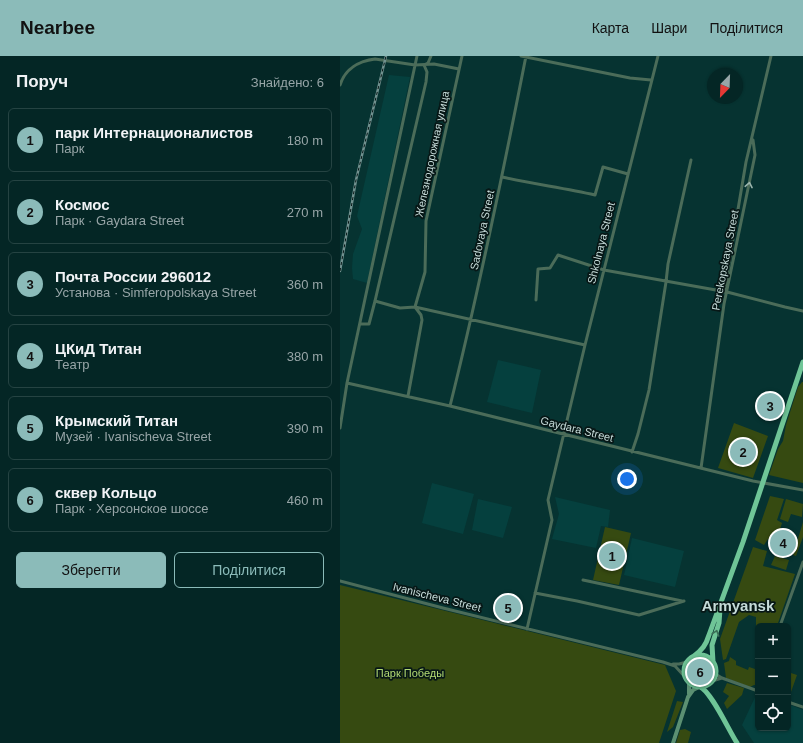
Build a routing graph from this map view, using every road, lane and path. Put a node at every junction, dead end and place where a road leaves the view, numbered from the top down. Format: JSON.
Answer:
{"nodes":[{"id":1,"x":417,"y":56,"type":"edge"},
{"id":2,"x":431,"y":56,"type":"edge"},
{"id":3,"x":462,"y":56,"type":"edge"},
{"id":4,"x":521,"y":56,"type":"edge"},
{"id":5,"x":526,"y":56,"type":"edge"},
{"id":6,"x":658,"y":56,"type":"edge"},
{"id":7,"x":771,"y":56,"type":"edge"},
{"id":8,"x":415,"y":65,"type":"junction"},
{"id":9,"x":424,"y":66,"type":"junction"},
{"id":10,"x":459,"y":69,"type":"junction"},
{"id":11,"x":651,"y":80,"type":"junction"},
{"id":12,"x":340,"y":85,"type":"edge"},
{"id":13,"x":752,"y":140,"type":"junction"},
{"id":14,"x":691,"y":160,"type":"dead end"},
{"id":15,"x":628,"y":174,"type":"junction"},
{"id":16,"x":502,"y":178,"type":"junction"},
{"id":17,"x":604,"y":270,"type":"junction"},
{"id":18,"x":666,"y":282,"type":"junction"},
{"id":19,"x":725,"y":292,"type":"junction"},
{"id":20,"x":536,"y":300,"type":"dead end"},
{"id":21,"x":375,"y":301,"type":"junction"},
{"id":22,"x":414,"y":307,"type":"junction"},
{"id":23,"x":803,"y":311,"type":"edge"},
{"id":24,"x":471,"y":320,"type":"junction"},
{"id":25,"x":360,"y":324,"type":"junction"},
{"id":26,"x":585,"y":345,"type":"junction"},
{"id":27,"x":803,"y":362,"type":"edge"},
{"id":28,"x":347,"y":383,"type":"junction"},
{"id":29,"x":408,"y":396,"type":"junction"},
{"id":30,"x":450,"y":406,"type":"junction"},
{"id":31,"x":340,"y":428,"type":"edge"},
{"id":32,"x":564,"y":435,"type":"junction"},
{"id":33,"x":632,"y":452,"type":"junction"},
{"id":34,"x":701,"y":468,"type":"junction"},
{"id":35,"x":762,"y":483,"type":"junction"},
{"id":36,"x":803,"y":490,"type":"edge"},
{"id":37,"x":803,"y":562,"type":"edge"},
{"id":38,"x":583,"y":580,"type":"dead end"},
{"id":39,"x":340,"y":581,"type":"edge"},
{"id":40,"x":535,"y":593,"type":"junction"},
{"id":41,"x":721,"y":603,"type":"junction"},
{"id":42,"x":781,"y":623,"type":"edge"},
{"id":43,"x":527,"y":629,"type":"junction"},
{"id":44,"x":694,"y":656,"type":"junction"},
{"id":45,"x":687,"y":662,"type":"junction"},
{"id":46,"x":713,"y":663,"type":"junction"},
{"id":47,"x":669,"y":664,"type":"junction"},
{"id":48,"x":715,"y":671,"type":"junction"},
{"id":49,"x":722,"y":678,"type":"junction"},
{"id":50,"x":687,"y":680,"type":"junction"},
{"id":51,"x":712,"y":681,"type":"junction"},
{"id":52,"x":700,"y":687,"type":"junction"},
{"id":53,"x":755,"y":689,"type":"edge"},
{"id":54,"x":688,"y":697,"type":"junction"},
{"id":55,"x":712,"y":697,"type":"junction"},
{"id":56,"x":791,"y":703,"type":"edge"},
{"id":57,"x":803,"y":707,"type":"edge"},
{"id":58,"x":672,"y":743,"type":"edge"},
{"id":59,"x":737,"y":743,"type":"edge"}],
"edges":[{"from":1,"to":8,"type":"street"},
{"from":2,"to":9,"type":"street"},
{"from":3,"to":10,"type":"street","name":"Железнодорожная улица"},
{"from":4,"to":5,"type":"street"},
{"from":5,"to":11,"type":"street"},
{"from":5,"to":16,"type":"street","name":"Sadovaya Street"},
{"from":6,"to":11,"type":"street","name":"Shkolnaya Street"},
{"from":7,"to":13,"type":"street","name":"Perekopskaya Street"},
{"from":8,"to":9,"type":"street"},
{"from":8,"to":12,"type":"street"},
{"from":8,"to":25,"type":"street"},
{"from":9,"to":10,"type":"street"},
{"from":9,"to":21,"type":"street","name":"Железнодорожная улица"},
{"from":10,"to":22,"type":"street","name":"Железнодорожная улица"},
{"from":11,"to":15,"type":"street","name":"Shkolnaya Street"},
{"from":13,"to":19,"type":"street"},
{"from":19,"to":13,"type":"street","name":"Perekopskaya Street","one_way":true},
{"from":14,"to":18,"type":"street"},
{"from":15,"to":16,"type":"street"},
{"from":15,"to":17,"type":"street","name":"Shkolnaya Street"},
{"from":16,"to":24,"type":"street","name":"Sadovaya Street"},
{"from":17,"to":18,"type":"street"},
{"from":17,"to":20,"type":"street"},
{"from":17,"to":26,"type":"street","name":"Shkolnaya Street"},
{"from":18,"to":19,"type":"street"},
{"from":18,"to":33,"type":"street"},
{"from":19,"to":23,"type":"street"},
{"from":19,"to":34,"type":"street","name":"Perekopskaya Street"},
{"from":21,"to":22,"type":"street"},
{"from":21,"to":25,"type":"street","name":"Железнодорожная улица"},
{"from":22,"to":24,"type":"street"},
{"from":22,"to":29,"type":"street"},
{"from":24,"to":26,"type":"street"},
{"from":24,"to":30,"type":"street","name":"Sadovaya Street"},
{"from":25,"to":28,"type":"street"},
{"from":26,"to":32,"type":"street","name":"Shkolnaya Street"},
{"from":27,"to":35,"type":"highway"},
{"from":28,"to":29,"type":"street","name":"Gaydara Street"},
{"from":28,"to":31,"type":"street"},
{"from":29,"to":30,"type":"street","name":"Gaydara Street"},
{"from":30,"to":32,"type":"street","name":"Gaydara Street"},
{"from":32,"to":33,"type":"street","name":"Gaydara Street"},
{"from":32,"to":40,"type":"street","name":"Shkolnaya Street"},
{"from":33,"to":34,"type":"street","name":"Gaydara Street"},
{"from":34,"to":35,"type":"street","name":"Gaydara Street"},
{"from":35,"to":36,"type":"street","name":"Gaydara Street"},
{"from":35,"to":41,"type":"highway"},
{"from":37,"to":42,"type":"street"},
{"from":38,"to":40,"type":"street"},
{"from":39,"to":43,"type":"street","name":"Ivanischeva Street"},
{"from":40,"to":43,"type":"street","name":"Shkolnaya Street"},
{"from":41,"to":44,"type":"highway"},
{"from":46,"to":41,"type":"highway","one_way":true},
{"from":43,"to":47,"type":"street","name":"Ivanischeva Street"},
{"from":44,"to":45,"type":"highway"},
{"from":44,"to":46,"type":"highway"},
{"from":45,"to":47,"type":"street","name":"Ivanischeva Street"},
{"from":45,"to":50,"type":"highway"},
{"from":46,"to":48,"type":"highway"},
{"from":47,"to":50,"type":"street","name":"Ivanischeva Street"},
{"from":48,"to":49,"type":"street"},
{"from":48,"to":51,"type":"highway"},
{"from":49,"to":51,"type":"street"},
{"from":49,"to":53,"type":"street"},
{"from":50,"to":52,"type":"highway"},
{"from":50,"to":54,"type":"main road"},
{"from":51,"to":52,"type":"highway"},
{"from":51,"to":55,"type":"highway"},
{"from":52,"to":54,"type":"main road"},
{"from":52,"to":55,"type":"highway"},
{"from":54,"to":58,"type":"main road"},
{"from":55,"to":59,"type":"highway"},
{"from":56,"to":57,"type":"street"}]}
